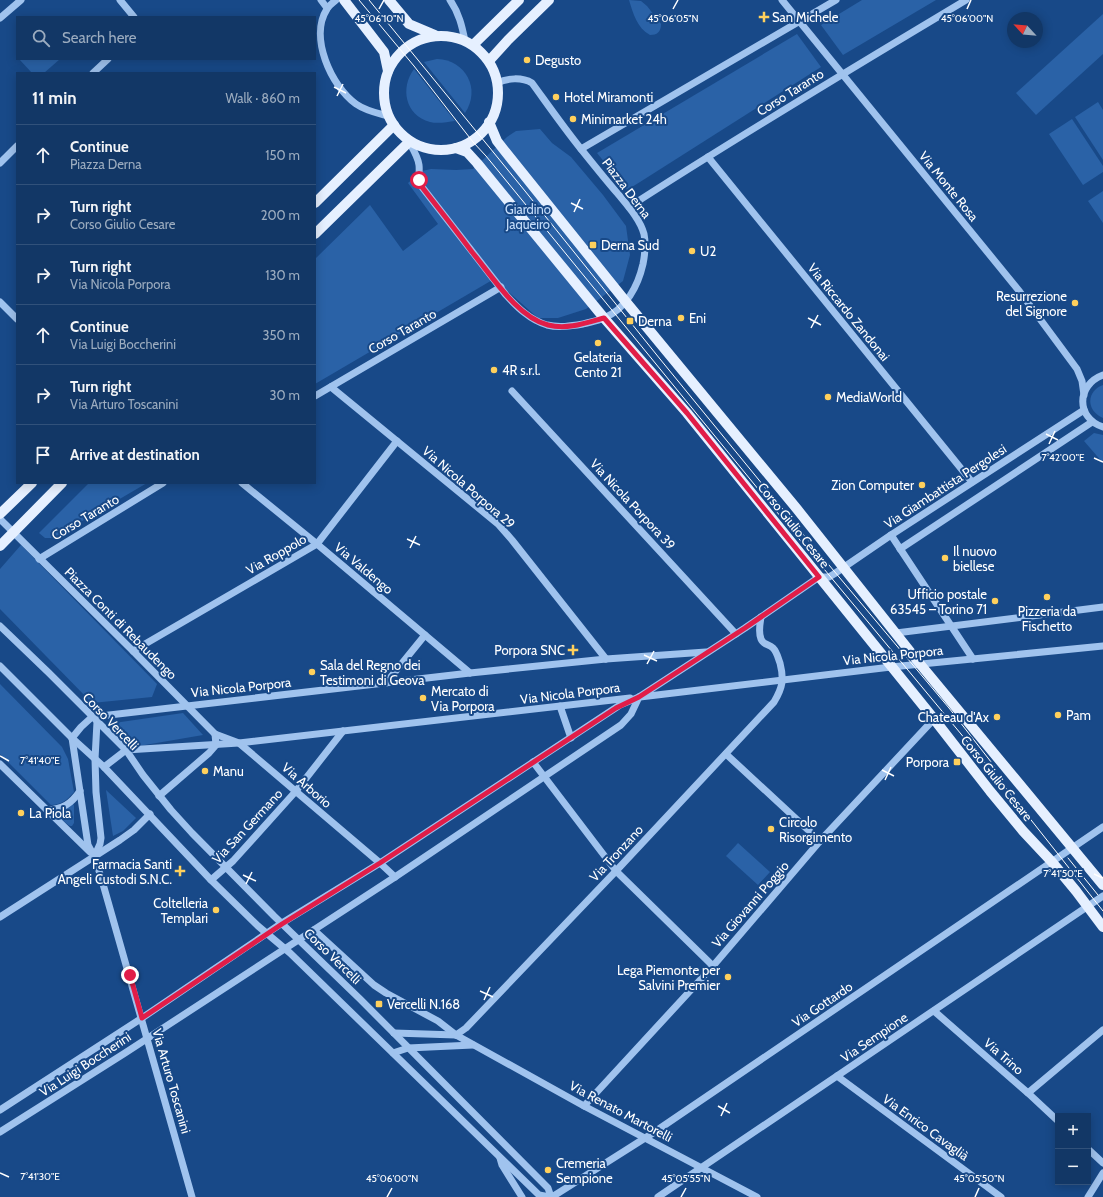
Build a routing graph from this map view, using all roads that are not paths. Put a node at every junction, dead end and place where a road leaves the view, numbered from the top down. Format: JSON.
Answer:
{"nodes":[{"id":1,"x":21,"y":0,"type":"edge"},
{"id":2,"x":120,"y":0,"type":"edge"},
{"id":3,"x":321,"y":0,"type":"edge"},
{"id":4,"x":336,"y":0,"type":"edge"},
{"id":5,"x":344,"y":0,"type":"edge"},
{"id":6,"x":389,"y":0,"type":"edge"},
{"id":7,"x":450,"y":0,"type":"edge"},
{"id":8,"x":519,"y":0,"type":"edge"},
{"id":9,"x":549,"y":0,"type":"edge"},
{"id":10,"x":782,"y":0,"type":"edge"},
{"id":11,"x":836,"y":0,"type":"edge"},
{"id":12,"x":966,"y":0,"type":"edge"},
{"id":13,"x":327,"y":8,"type":"junction"},
{"id":14,"x":133,"y":16,"type":"edge"},
{"id":15,"x":0,"y":18,"type":"edge"},
{"id":16,"x":800,"y":22,"type":"junction"},
{"id":17,"x":318,"y":33,"type":"edge"},
{"id":18,"x":435,"y":35,"type":"junction"},
{"id":19,"x":469,"y":43,"type":"junction"},
{"id":20,"x":107,"y":60,"type":"edge"},
{"id":21,"x":489,"y":61,"type":"junction"},
{"id":22,"x":388,"y":71,"type":"junction"},
{"id":23,"x":94,"y":72,"type":"edge"},
{"id":24,"x":842,"y":74,"type":"junction"},
{"id":25,"x":497,"y":83,"type":"junction"},
{"id":26,"x":388,"y":116,"type":"junction"},
{"id":27,"x":489,"y":122,"type":"junction"},
{"id":28,"x":394,"y":125,"type":"junction"},
{"id":29,"x":409,"y":142,"type":"junction"},
{"id":30,"x":16,"y":147,"type":"edge"},
{"id":31,"x":456,"y":148,"type":"junction"},
{"id":32,"x":581,"y":149,"type":"junction"},
{"id":33,"x":708,"y":157,"type":"junction"},
{"id":34,"x":0,"y":163,"type":"edge"},
{"id":35,"x":316,"y":202,"type":"edge"},
{"id":36,"x":629,"y":208,"type":"junction"},
{"id":37,"x":316,"y":233,"type":"edge"},
{"id":38,"x":501,"y":287,"type":"junction"},
{"id":39,"x":0,"y":302,"type":"edge"},
{"id":40,"x":626,"y":302,"type":"junction"},
{"id":41,"x":16,"y":318,"type":"edge"},
{"id":42,"x":604,"y":318,"type":"junction"},
{"id":43,"x":1103,"y":375,"type":"edge"},
{"id":44,"x":331,"y":387,"type":"junction"},
{"id":45,"x":512,"y":391,"type":"dead end"},
{"id":46,"x":1084,"y":394,"type":"junction"},
{"id":47,"x":316,"y":395,"type":"edge"},
{"id":48,"x":1084,"y":410,"type":"junction"},
{"id":49,"x":1092,"y":422,"type":"junction"},
{"id":50,"x":1103,"y":427,"type":"edge"},
{"id":51,"x":397,"y":441,"type":"junction"},
{"id":52,"x":972,"y":482,"type":"junction"},
{"id":53,"x":31,"y":484,"type":"edge"},
{"id":54,"x":61,"y":484,"type":"edge"},
{"id":55,"x":161,"y":484,"type":"edge"},
{"id":56,"x":243,"y":484,"type":"edge"},
{"id":57,"x":0,"y":514,"type":"edge"},
{"id":58,"x":0,"y":519,"type":"edge"},
{"id":59,"x":13,"y":532,"type":"junction"},
{"id":60,"x":891,"y":535,"type":"junction"},
{"id":61,"x":317,"y":544,"type":"junction"},
{"id":62,"x":0,"y":546,"type":"edge"},
{"id":63,"x":900,"y":549,"type":"junction"},
{"id":64,"x":39,"y":558,"type":"junction"},
{"id":65,"x":843,"y":567,"type":"junction"},
{"id":66,"x":819,"y":577,"type":"junction"},
{"id":67,"x":1103,"y":607,"type":"edge"},
{"id":68,"x":761,"y":617,"type":"junction"},
{"id":69,"x":0,"y":626,"type":"edge"},
{"id":70,"x":952,"y":626,"type":"junction"},
{"id":71,"x":896,"y":633,"type":"junction"},
{"id":72,"x":736,"y":634,"type":"junction"},
{"id":73,"x":425,"y":635,"type":"junction"},
{"id":74,"x":1103,"y":646,"type":"edge"},
{"id":75,"x":133,"y":651,"type":"junction"},
{"id":76,"x":708,"y":651,"type":"junction"},
{"id":77,"x":606,"y":659,"type":"junction"},
{"id":78,"x":973,"y":659,"type":"junction"},
{"id":79,"x":920,"y":664,"type":"junction"},
{"id":80,"x":0,"y":666,"type":"edge"},
{"id":81,"x":891,"y":667,"type":"junction"},
{"id":82,"x":470,"y":673,"type":"junction"},
{"id":83,"x":783,"y":680,"type":"junction"},
{"id":84,"x":386,"y":683,"type":"junction"},
{"id":85,"x":639,"y":697,"type":"junction"},
{"id":86,"x":186,"y":706,"type":"junction"},
{"id":87,"x":560,"y":706,"type":"junction"},
{"id":88,"x":934,"y":719,"type":"junction"},
{"id":89,"x":95,"y":720,"type":"junction"},
{"id":90,"x":343,"y":731,"type":"junction"},
{"id":91,"x":215,"y":734,"type":"junction"},
{"id":92,"x":72,"y":738,"type":"junction"},
{"id":93,"x":570,"y":738,"type":"junction"},
{"id":94,"x":239,"y":743,"type":"junction"},
{"id":95,"x":216,"y":745,"type":"junction"},
{"id":96,"x":126,"y":750,"type":"junction"},
{"id":97,"x":726,"y":754,"type":"junction"},
{"id":98,"x":95,"y":759,"type":"junction"},
{"id":99,"x":533,"y":762,"type":"junction"},
{"id":100,"x":0,"y":764,"type":"edge"},
{"id":101,"x":104,"y":767,"type":"junction"},
{"id":102,"x":544,"y":777,"type":"junction"},
{"id":103,"x":80,"y":791,"type":"junction"},
{"id":104,"x":296,"y":791,"type":"junction"},
{"id":105,"x":159,"y":796,"type":"junction"},
{"id":106,"x":47,"y":810,"type":"junction"},
{"id":107,"x":150,"y":814,"type":"junction"},
{"id":108,"x":1103,"y":827,"type":"edge"},
{"id":109,"x":820,"y":841,"type":"junction"},
{"id":110,"x":1072,"y":848,"type":"junction"},
{"id":111,"x":94,"y":856,"type":"junction"},
{"id":112,"x":1052,"y":862,"type":"junction"},
{"id":113,"x":380,"y":863,"type":"junction"},
{"id":114,"x":226,"y":867,"type":"junction"},
{"id":115,"x":616,"y":871,"type":"junction"},
{"id":116,"x":394,"y":877,"type":"junction"},
{"id":117,"x":211,"y":880,"type":"junction"},
{"id":118,"x":1103,"y":885,"type":"edge"},
{"id":119,"x":1103,"y":896,"type":"edge"},
{"id":120,"x":1088,"y":906,"type":"junction"},
{"id":121,"x":0,"y":917,"type":"edge"},
{"id":122,"x":282,"y":924,"type":"junction"},
{"id":123,"x":1103,"y":927,"type":"edge"},
{"id":124,"x":314,"y":930,"type":"junction"},
{"id":125,"x":267,"y":934,"type":"junction"},
{"id":126,"x":299,"y":940,"type":"junction"},
{"id":127,"x":285,"y":949,"type":"junction"},
{"id":128,"x":713,"y":966,"type":"junction"},
{"id":129,"x":409,"y":1006,"type":"joint"},
{"id":130,"x":934,"y":1011,"type":"junction"},
{"id":131,"x":142,"y":1018,"type":"junction"},
{"id":132,"x":1103,"y":1030,"type":"edge"},
{"id":133,"x":394,"y":1033,"type":"junction"},
{"id":134,"x":456,"y":1035,"type":"junction"},
{"id":135,"x":147,"y":1038,"type":"junction"},
{"id":136,"x":474,"y":1045,"type":"junction"},
{"id":137,"x":408,"y":1048,"type":"junction"},
{"id":138,"x":393,"y":1053,"type":"junction"},
{"id":139,"x":837,"y":1076,"type":"junction"},
{"id":140,"x":1028,"y":1093,"type":"junction"},
{"id":141,"x":584,"y":1106,"type":"junction"},
{"id":142,"x":0,"y":1110,"type":"edge"},
{"id":143,"x":1055,"y":1118,"type":"edge"},
{"id":144,"x":0,"y":1132,"type":"edge"},
{"id":145,"x":646,"y":1138,"type":"junction"},
{"id":146,"x":1091,"y":1152,"type":"edge"},
{"id":147,"x":499,"y":1156,"type":"junction"},
{"id":148,"x":1103,"y":1163,"type":"edge"},
{"id":149,"x":702,"y":1167,"type":"junction"},
{"id":150,"x":1103,"y":1173,"type":"edge"},
{"id":151,"x":192,"y":1197,"type":"edge"},
{"id":152,"x":522,"y":1197,"type":"edge"},
{"id":153,"x":551,"y":1197,"type":"edge"},
{"id":154,"x":658,"y":1197,"type":"edge"},
{"id":155,"x":757,"y":1197,"type":"edge"},
{"id":156,"x":1001,"y":1197,"type":"edge"},
{"id":157,"x":1088,"y":1197,"type":"edge"}],
"edges":[{"from":1,"to":15,"type":"street"},
{"from":2,"to":14,"type":"street"},
{"from":3,"to":13,"type":"street"},
{"from":4,"to":13,"type":"street"},
{"from":5,"to":22,"type":"main road"},
{"from":6,"to":18,"type":"main road"},
{"from":7,"to":19,"type":"street"},
{"from":8,"to":19,"type":"main road"},
{"from":9,"to":21,"type":"main road"},
{"from":10,"to":16,"type":"street","name":"Via Monte Rosa"},
{"from":11,"to":16,"type":"street"},
{"from":12,"to":24,"type":"street","name":"Corso Taranto"},
{"from":13,"to":17,"type":"street"},
{"from":16,"to":24,"type":"street","name":"Via Monte Rosa"},
{"from":16,"to":32,"type":"street"},
{"from":17,"to":26,"type":"street"},
{"from":18,"to":19,"type":"main road","name":"Piazza Derna"},
{"from":18,"to":22,"type":"main road","name":"Piazza Derna"},
{"from":19,"to":21,"type":"main road","name":"Piazza Derna"},
{"from":20,"to":23,"type":"street"},
{"from":21,"to":25,"type":"main road","name":"Piazza Derna"},
{"from":22,"to":26,"type":"main road","name":"Piazza Derna"},
{"from":24,"to":33,"type":"street","name":"Corso Taranto"},
{"from":24,"to":46,"type":"street","name":"Via Monte Rosa"},
{"from":25,"to":27,"type":"main road","name":"Piazza Derna"},
{"from":25,"to":32,"type":"street","name":"Piazza Derna"},
{"from":26,"to":28,"type":"main road","name":"Piazza Derna"},
{"from":27,"to":31,"type":"main road","name":"Piazza Derna"},
{"from":27,"to":40,"type":"main road","name":"Corso Giulio Cesare"},
{"from":28,"to":29,"type":"main road","name":"Piazza Derna"},
{"from":28,"to":35,"type":"main road"},
{"from":29,"to":31,"type":"main road","name":"Piazza Derna"},
{"from":29,"to":37,"type":"main road"},
{"from":29,"to":38,"type":"street","name":"Piazza Derna"},
{"from":30,"to":34,"type":"street"},
{"from":31,"to":42,"type":"main road","name":"Corso Giulio Cesare"},
{"from":32,"to":36,"type":"street","name":"Piazza Derna"},
{"from":33,"to":36,"type":"street","name":"Corso Taranto"},
{"from":33,"to":52,"type":"street","name":"Via Riccardo Zandonai"},
{"from":36,"to":40,"type":"street","name":"Piazza Derna"},
{"from":38,"to":42,"type":"street","name":"Piazza Derna"},
{"from":38,"to":44,"type":"street","name":"Corso Taranto"},
{"from":39,"to":41,"type":"street"},
{"from":40,"to":42,"type":"street","name":"Piazza Derna"},
{"from":40,"to":65,"type":"main road","name":"Corso Giulio Cesare"},
{"from":42,"to":66,"type":"main road","name":"Corso Giulio Cesare"},
{"from":43,"to":46,"type":"street"},
{"from":44,"to":47,"type":"street","name":"Corso Taranto"},
{"from":44,"to":51,"type":"street","name":"Via Nicola Porpora 29"},
{"from":45,"to":72,"type":"street","name":"Via Nicola Porpora 39"},
{"from":46,"to":48,"type":"street","name":"Via Monte Rosa"},
{"from":48,"to":49,"type":"street"},
{"from":48,"to":52,"type":"street","name":"Via Giambattista Pergolesi"},
{"from":49,"to":50,"type":"street"},
{"from":49,"to":63,"type":"street","name":"Via Giambattista Pergolesi"},
{"from":51,"to":61,"type":"street","name":"Via Roppolo"},
{"from":51,"to":77,"type":"street","name":"Via Nicola Porpora 29"},
{"from":52,"to":60,"type":"street","name":"Via Giambattista Pergolesi"},
{"from":53,"to":57,"type":"main road"},
{"from":54,"to":59,"type":"main road"},
{"from":55,"to":64,"type":"street","name":"Corso Taranto"},
{"from":56,"to":61,"type":"street","name":"Via Valdengo"},
{"from":58,"to":59,"type":"street","name":"Piazza Conti di Rebaudengo"},
{"from":59,"to":62,"type":"main road"},
{"from":59,"to":64,"type":"street","name":"Piazza Conti di Rebaudengo"},
{"from":60,"to":63,"type":"street"},
{"from":60,"to":65,"type":"street","name":"Via Giambattista Pergolesi"},
{"from":61,"to":73,"type":"street","name":"Via Valdengo"},
{"from":61,"to":75,"type":"street","name":"Via Roppolo"},
{"from":63,"to":70,"type":"street"},
{"from":64,"to":75,"type":"street","name":"Piazza Conti di Rebaudengo"},
{"from":65,"to":66,"type":"street","name":"Via Giambattista Pergolesi"},
{"from":65,"to":71,"type":"main road","name":"Corso Giulio Cesare"},
{"from":66,"to":68,"type":"street","name":"Via Nicola Porpora"},
{"from":66,"to":81,"type":"main road","name":"Corso Giulio Cesare"},
{"from":67,"to":70,"type":"street","name":"Via Nicola Porpora"},
{"from":68,"to":72,"type":"street","name":"Via Nicola Porpora"},
{"from":68,"to":83,"type":"street"},
{"from":69,"to":89,"type":"street","name":"Corso Vercelli"},
{"from":70,"to":71,"type":"street","name":"Via Nicola Porpora"},
{"from":70,"to":78,"type":"street"},
{"from":71,"to":79,"type":"main road","name":"Corso Giulio Cesare"},
{"from":72,"to":76,"type":"street","name":"Via Nicola Porpora"},
{"from":73,"to":82,"type":"street","name":"Via Valdengo"},
{"from":73,"to":84,"type":"street"},
{"from":74,"to":78,"type":"street","name":"Via Nicola Porpora"},
{"from":75,"to":86,"type":"street","name":"Piazza Conti di Rebaudengo"},
{"from":76,"to":77,"type":"street","name":"Via Nicola Porpora"},
{"from":76,"to":85,"type":"street","name":"Via Nicola Porpora"},
{"from":77,"to":82,"type":"street","name":"Via Nicola Porpora"},
{"from":78,"to":79,"type":"street","name":"Via Nicola Porpora"},
{"from":79,"to":81,"type":"street","name":"Via Nicola Porpora"},
{"from":79,"to":110,"type":"main road","name":"Corso Giulio Cesare"},
{"from":80,"to":92,"type":"street"},
{"from":81,"to":83,"type":"street","name":"Via Nicola Porpora"},
{"from":81,"to":88,"type":"main road","name":"Corso Giulio Cesare"},
{"from":82,"to":84,"type":"street","name":"Via Nicola Porpora"},
{"from":83,"to":85,"type":"street","name":"Via Nicola Porpora"},
{"from":83,"to":97,"type":"street","name":"Via Tronzano"},
{"from":84,"to":86,"type":"street","name":"Via Nicola Porpora"},
{"from":85,"to":87,"type":"street","name":"Via Nicola Porpora"},
{"from":85,"to":93,"type":"street","name":"Via Luigi Boccherini"},
{"from":85,"to":102,"type":"street","name":"Via Luigi Boccherini"},
{"from":86,"to":89,"type":"street","name":"Via Nicola Porpora"},
{"from":86,"to":91,"type":"street","name":"Piazza Conti di Rebaudengo"},
{"from":87,"to":90,"type":"street","name":"Via Nicola Porpora"},
{"from":87,"to":93,"type":"street"},
{"from":88,"to":109,"type":"street","name":"Via Giovanni Poggio"},
{"from":88,"to":112,"type":"main road","name":"Corso Giulio Cesare"},
{"from":89,"to":92,"type":"street"},
{"from":89,"to":96,"type":"street","name":"Corso Vercelli"},
{"from":89,"to":98,"type":"street"},
{"from":90,"to":94,"type":"street","name":"Via Nicola Porpora"},
{"from":90,"to":104,"type":"street","name":"Via San Germano"},
{"from":91,"to":94,"type":"street","name":"Via Arborio"},
{"from":91,"to":95,"type":"street"},
{"from":92,"to":98,"type":"street"},
{"from":92,"to":103,"type":"street","name":"Via Arturo Toscanini"},
{"from":93,"to":99,"type":"street","name":"Via Luigi Boccherini"},
{"from":94,"to":95,"type":"street","name":"Via Nicola Porpora"},
{"from":94,"to":104,"type":"street","name":"Via Arborio"},
{"from":95,"to":96,"type":"street","name":"Via Nicola Porpora"},
{"from":95,"to":105,"type":"street"},
{"from":96,"to":101,"type":"street"},
{"from":96,"to":105,"type":"street","name":"Corso Vercelli"},
{"from":97,"to":109,"type":"street"},
{"from":97,"to":115,"type":"street","name":"Via Tronzano"},
{"from":98,"to":101,"type":"street"},
{"from":98,"to":111,"type":"street"},
{"from":99,"to":102,"type":"street"},
{"from":99,"to":113,"type":"street","name":"Via Luigi Boccherini"},
{"from":100,"to":106,"type":"street"},
{"from":101,"to":107,"type":"street"},
{"from":102,"to":115,"type":"street"},
{"from":102,"to":116,"type":"street","name":"Via Luigi Boccherini"},
{"from":103,"to":106,"type":"street"},
{"from":103,"to":111,"type":"street","name":"Via Arturo Toscanini"},
{"from":104,"to":113,"type":"street","name":"Via Arborio"},
{"from":104,"to":114,"type":"street","name":"Via San Germano"},
{"from":105,"to":114,"type":"street","name":"Corso Vercelli"},
{"from":106,"to":111,"type":"street"},
{"from":107,"to":111,"type":"street"},
{"from":107,"to":117,"type":"street"},
{"from":108,"to":110,"type":"street","name":"Via Gottardo"},
{"from":109,"to":128,"type":"street","name":"Via Giovanni Poggio"},
{"from":110,"to":112,"type":"street","name":"Via Gottardo"},
{"from":110,"to":118,"type":"main road","name":"Corso Giulio Cesare"},
{"from":111,"to":121,"type":"street"},
{"from":111,"to":131,"type":"street","name":"Via Arturo Toscanini"},
{"from":112,"to":120,"type":"main road","name":"Corso Giulio Cesare"},
{"from":112,"to":145,"type":"street","name":"Via Gottardo"},
{"from":113,"to":116,"type":"street","name":"Via Arborio"},
{"from":113,"to":122,"type":"street","name":"Via Luigi Boccherini"},
{"from":114,"to":117,"type":"street","name":"Via San Germano"},
{"from":114,"to":122,"type":"street","name":"Corso Vercelli"},
{"from":115,"to":128,"type":"street"},
{"from":115,"to":134,"type":"street","name":"Via Tronzano"},
{"from":116,"to":124,"type":"street","name":"Via Luigi Boccherini"},
{"from":117,"to":125,"type":"street"},
{"from":119,"to":120,"type":"street","name":"Via Sempione"},
{"from":120,"to":123,"type":"main road","name":"Corso Giulio Cesare"},
{"from":120,"to":130,"type":"street","name":"Via Sempione"},
{"from":122,"to":125,"type":"street","name":"Via Luigi Boccherini"},
{"from":122,"to":126,"type":"street","name":"Corso Vercelli"},
{"from":124,"to":126,"type":"street","name":"Via Luigi Boccherini"},
{"from":124,"to":129,"type":"street","name":"Corso Vercelli"},
{"from":125,"to":127,"type":"street"},
{"from":125,"to":131,"type":"street","name":"Via Luigi Boccherini"},
{"from":126,"to":127,"type":"street","name":"Via Luigi Boccherini"},
{"from":126,"to":133,"type":"street","name":"Corso Vercelli"},
{"from":127,"to":135,"type":"street","name":"Via Luigi Boccherini"},
{"from":127,"to":138,"type":"street"},
{"from":128,"to":141,"type":"street","name":"Via Giovanni Poggio"},
{"from":129,"to":134,"type":"street","name":"Via Renato Martorelli"},
{"from":130,"to":139,"type":"street","name":"Via Sempione"},
{"from":130,"to":140,"type":"street","name":"Via Trino"},
{"from":131,"to":135,"type":"street","name":"Via Arturo Toscanini"},
{"from":131,"to":142,"type":"street","name":"Via Luigi Boccherini"},
{"from":132,"to":140,"type":"street"},
{"from":133,"to":134,"type":"street","name":"Via Renato Martorelli"},
{"from":133,"to":137,"type":"street","name":"Corso Vercelli"},
{"from":134,"to":136,"type":"street","name":"Via Renato Martorelli"},
{"from":135,"to":144,"type":"street","name":"Via Luigi Boccherini"},
{"from":135,"to":151,"type":"street","name":"Via Arturo Toscanini"},
{"from":136,"to":137,"type":"street"},
{"from":136,"to":141,"type":"street","name":"Via Renato Martorelli"},
{"from":137,"to":138,"type":"street"},
{"from":137,"to":153,"type":"street","name":"Corso Vercelli"},
{"from":138,"to":147,"type":"street"},
{"from":139,"to":149,"type":"street","name":"Via Sempione"},
{"from":139,"to":156,"type":"street","name":"Via Enrico Cavaglià"},
{"from":140,"to":143,"type":"street","name":"Via Trino"},
{"from":141,"to":145,"type":"street","name":"Via Renato Martorelli"},
{"from":145,"to":149,"type":"street","name":"Via Renato Martorelli"},
{"from":145,"to":153,"type":"street","name":"Via Gottardo"},
{"from":146,"to":148,"type":"street"},
{"from":147,"to":152,"type":"street"},
{"from":147,"to":153,"type":"street"},
{"from":149,"to":154,"type":"street","name":"Via Sempione"},
{"from":149,"to":155,"type":"street","name":"Via Renato Martorelli"},
{"from":150,"to":157,"type":"street"}]}
